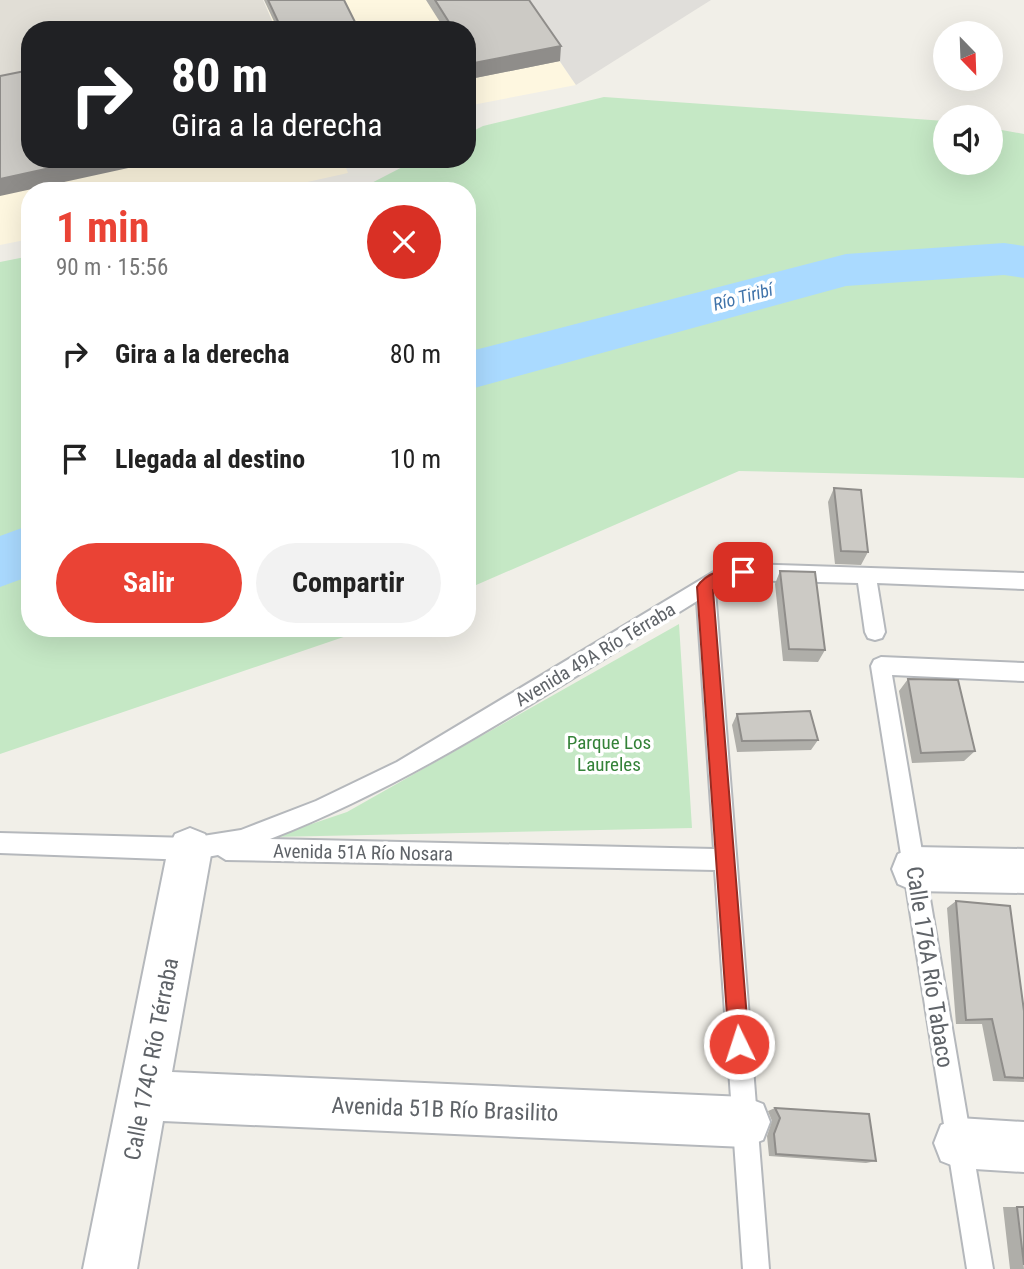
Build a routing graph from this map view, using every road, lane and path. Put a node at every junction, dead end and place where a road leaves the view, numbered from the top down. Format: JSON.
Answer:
{"nodes":[{"id":1,"x":866,"y":576,"type":"junction"},
{"id":2,"x":1024,"y":581,"type":"edge"},
{"id":3,"x":705,"y":587,"type":"junction"},
{"id":4,"x":875,"y":632,"type":"dead end"},
{"id":5,"x":1024,"y":672,"type":"edge"},
{"id":6,"x":0,"y":843,"type":"edge"},
{"id":7,"x":190,"y":849,"type":"junction"},
{"id":8,"x":726,"y":860,"type":"junction"},
{"id":9,"x":914,"y":869,"type":"junction"},
{"id":10,"x":1024,"y":872,"type":"edge"},
{"id":11,"x":145,"y":1096,"type":"junction"},
{"id":12,"x":745,"y":1122,"type":"junction"},
{"id":13,"x":959,"y":1143,"type":"junction"},
{"id":14,"x":1024,"y":1147,"type":"edge"},
{"id":15,"x":110,"y":1269,"type":"edge"},
{"id":16,"x":756,"y":1269,"type":"edge"},
{"id":17,"x":980,"y":1269,"type":"edge"}],
"edges":[{"from":1,"to":2,"type":"lane","name":"Avenida 49A Río Térraba"},
{"from":1,"to":3,"type":"lane","name":"Avenida 49A Río Térraba"},
{"from":1,"to":4,"type":"lane"},
{"from":3,"to":7,"type":"lane","name":"Avenida 49A Río Térraba"},
{"from":3,"to":8,"type":"lane"},
{"from":5,"to":9,"type":"lane","name":"Calle 176A Río Tabaco"},
{"from":6,"to":7,"type":"lane","name":"Avenida 51A Río Nosara"},
{"from":7,"to":8,"type":"lane","name":"Avenida 51A Río Nosara"},
{"from":7,"to":11,"type":"street","name":"Calle 174C Río Térraba"},
{"from":8,"to":12,"type":"lane"},
{"from":9,"to":10,"type":"street"},
{"from":9,"to":13,"type":"lane","name":"Calle 176A Río Tabaco"},
{"from":11,"to":12,"type":"street","name":"Avenida 51B Río Brasilito"},
{"from":11,"to":15,"type":"street","name":"Calle 174C Río Térraba"},
{"from":12,"to":16,"type":"lane"},
{"from":13,"to":14,"type":"street"},
{"from":13,"to":17,"type":"lane","name":"Calle 176A Río Tabaco"}]}
